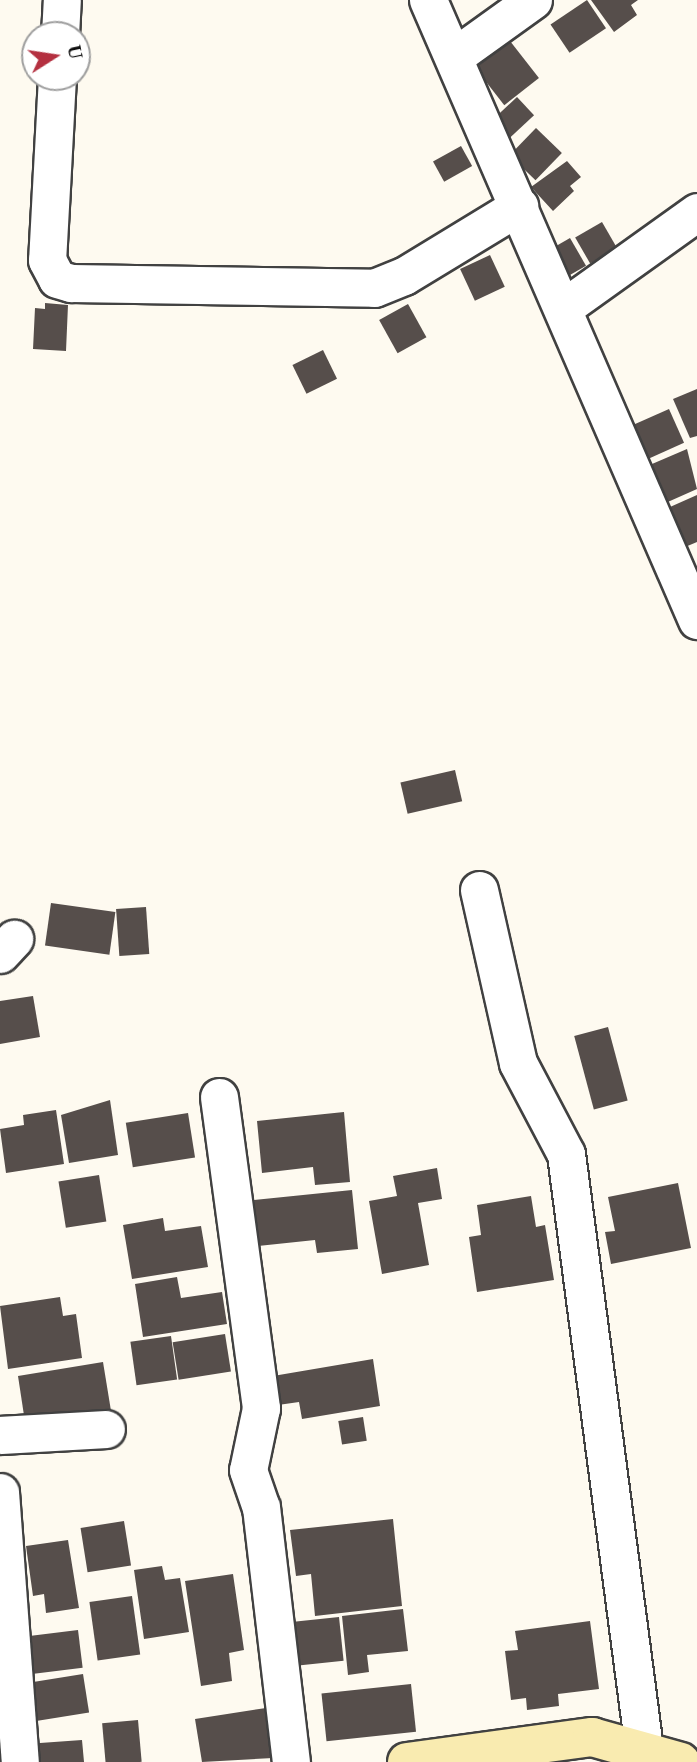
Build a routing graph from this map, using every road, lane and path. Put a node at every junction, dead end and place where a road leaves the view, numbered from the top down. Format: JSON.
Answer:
{"nodes":[{"id":1,"x":62,"y":0,"type":"edge"},
{"id":2,"x":428,"y":0,"type":"edge"},
{"id":3,"x":533,"y":0,"type":"edge"},
{"id":4,"x":61,"y":21,"type":"edge"},
{"id":5,"x":455,"y":55,"type":"junction"},
{"id":6,"x":56,"y":91,"type":"edge"},
{"id":7,"x":519,"y":206,"type":"junction"},
{"id":8,"x":697,"y":212,"type":"edge"},
{"id":9,"x":563,"y":308,"type":"junction"},
{"id":10,"x":685,"y":558,"type":"edge"},
{"id":11,"x":697,"y":620,"type":"edge"},
{"id":12,"x":479,"y":890,"type":"dead end"},
{"id":13,"x":219,"y":1097,"type":"dead end"},
{"id":14,"x":106,"y":1429,"type":"dead end"},
{"id":15,"x":0,"y":1435,"type":"edge"},
{"id":16,"x":0,"y":1492,"type":"edge"},
{"id":17,"x":644,"y":1749,"type":"junction"},
{"id":18,"x":20,"y":1762,"type":"edge"},
{"id":19,"x":292,"y":1762,"type":"edge"},
{"id":20,"x":416,"y":1762,"type":"edge"},
{"id":21,"x":681,"y":1762,"type":"edge"}],
"edges":[{"from":1,"to":4,"type":"street"},
{"from":2,"to":5,"type":"street"},
{"from":3,"to":5,"type":"street"},
{"from":5,"to":7,"type":"street"},
{"from":6,"to":7,"type":"street"},
{"from":7,"to":9,"type":"street"},
{"from":8,"to":9,"type":"street"},
{"from":9,"to":10,"type":"street"},
{"from":10,"to":11,"type":"street"},
{"from":12,"to":17,"type":"street"},
{"from":13,"to":19,"type":"street"},
{"from":14,"to":15,"type":"street"},
{"from":16,"to":18,"type":"street"},
{"from":17,"to":20,"type":"street"},
{"from":17,"to":21,"type":"street"}]}
